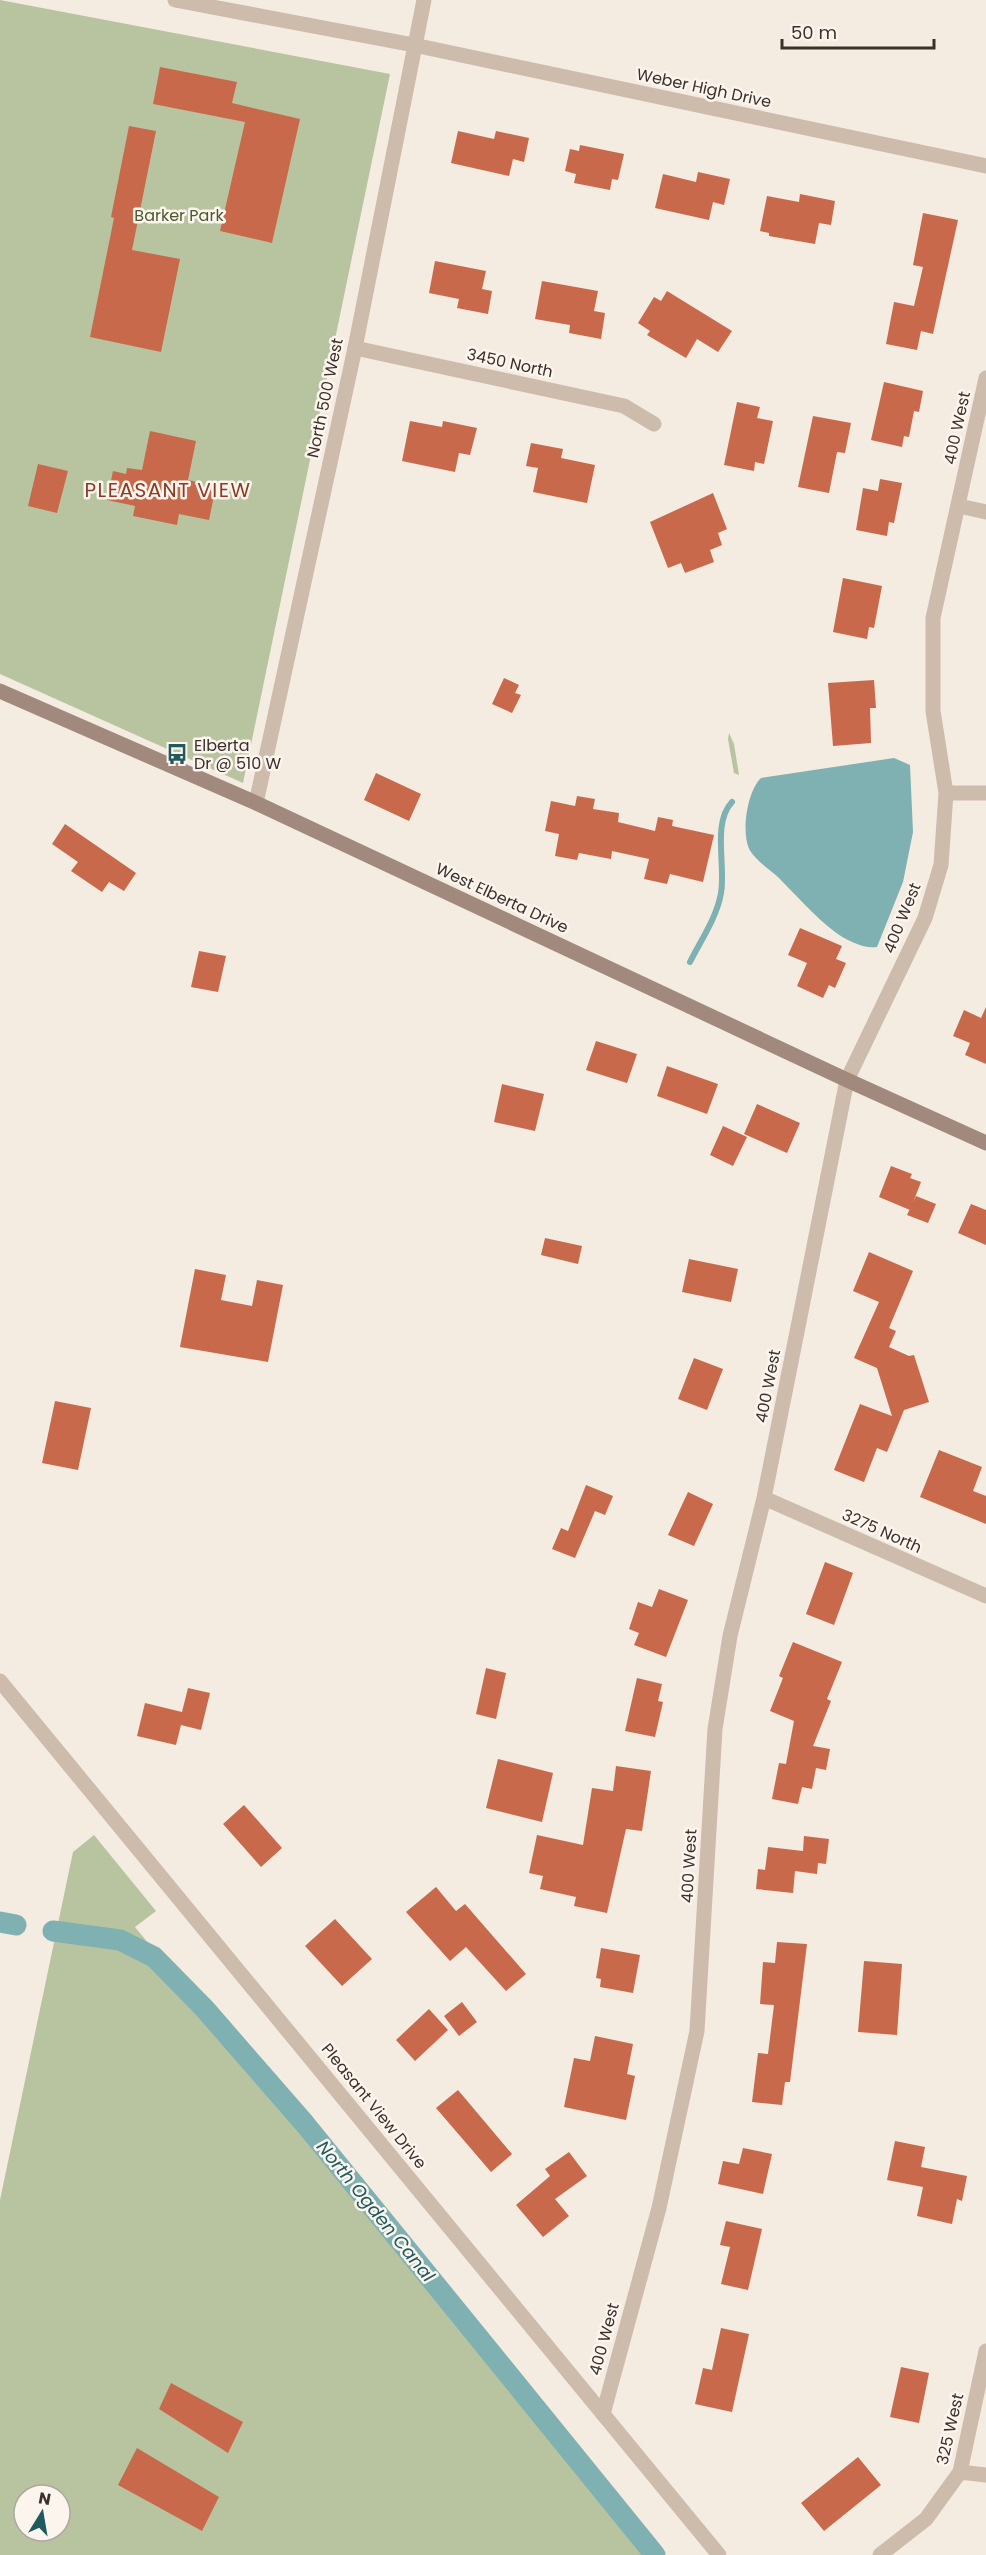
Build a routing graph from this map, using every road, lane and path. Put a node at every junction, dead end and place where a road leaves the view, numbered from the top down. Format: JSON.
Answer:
{"nodes":[{"id":1,"x":175,"y":0,"type":"edge"},
{"id":2,"x":424,"y":0,"type":"edge"},
{"id":3,"x":414,"y":45,"type":"junction"},
{"id":4,"x":986,"y":166,"type":"edge"},
{"id":5,"x":355,"y":348,"type":"junction"},
{"id":6,"x":986,"y":378,"type":"edge"},
{"id":7,"x":654,"y":424,"type":"dead end"},
{"id":8,"x":959,"y":506,"type":"junction"},
{"id":9,"x":986,"y":512,"type":"edge"},
{"id":10,"x":0,"y":692,"type":"edge"},
{"id":11,"x":946,"y":793,"type":"junction"},
{"id":12,"x":986,"y":793,"type":"edge"},
{"id":13,"x":256,"y":803,"type":"junction"},
{"id":14,"x":847,"y":1080,"type":"junction"},
{"id":15,"x":986,"y":1143,"type":"edge"},
{"id":16,"x":764,"y":1498,"type":"junction"},
{"id":17,"x":986,"y":1596,"type":"edge"},
{"id":18,"x":0,"y":1681,"type":"edge"},
{"id":19,"x":986,"y":2351,"type":"edge"},
{"id":20,"x":603,"y":2414,"type":"junction"},
{"id":21,"x":960,"y":2472,"type":"junction"},
{"id":22,"x":986,"y":2475,"type":"edge"},
{"id":23,"x":719,"y":2555,"type":"edge"},
{"id":24,"x":880,"y":2555,"type":"edge"}],
"edges":[{"from":1,"to":3,"type":"street","name":"Weber High Drive"},
{"from":2,"to":3,"type":"street","name":"North 500 West"},
{"from":3,"to":4,"type":"street","name":"Weber High Drive"},
{"from":3,"to":5,"type":"street","name":"North 500 West"},
{"from":5,"to":7,"type":"street","name":"3450 North"},
{"from":5,"to":13,"type":"street","name":"North 500 West"},
{"from":6,"to":8,"type":"street","name":"400 West"},
{"from":8,"to":9,"type":"street"},
{"from":8,"to":11,"type":"street","name":"400 West"},
{"from":10,"to":13,"type":"main road","name":"West Elberta Drive"},
{"from":11,"to":12,"type":"street"},
{"from":11,"to":14,"type":"street","name":"400 West"},
{"from":13,"to":14,"type":"main road","name":"West Elberta Drive"},
{"from":14,"to":15,"type":"main road","name":"West Elberta Drive"},
{"from":14,"to":16,"type":"street","name":"400 West"},
{"from":16,"to":17,"type":"street","name":"3275 North"},
{"from":16,"to":20,"type":"street","name":"400 West"},
{"from":18,"to":20,"type":"street","name":"Pleasant View Drive"},
{"from":19,"to":21,"type":"street","name":"325 West"},
{"from":20,"to":23,"type":"street","name":"Pleasant View Drive"},
{"from":21,"to":22,"type":"street"},
{"from":21,"to":24,"type":"street","name":"325 West"}]}
